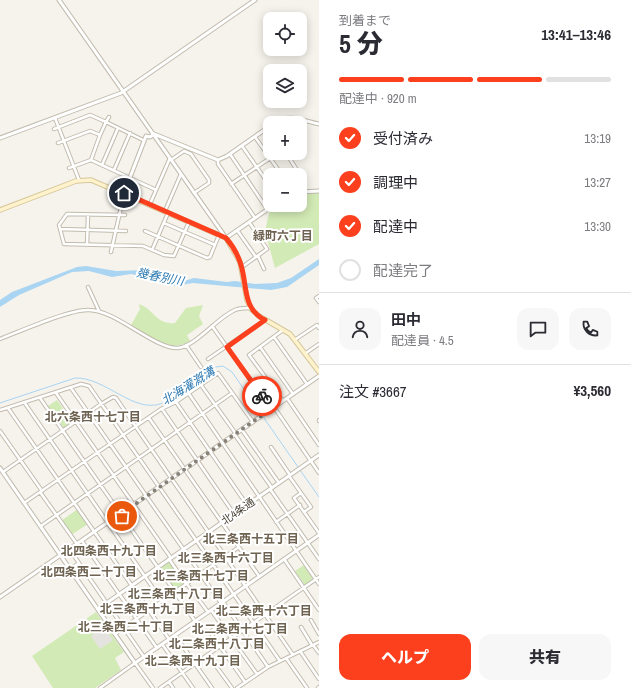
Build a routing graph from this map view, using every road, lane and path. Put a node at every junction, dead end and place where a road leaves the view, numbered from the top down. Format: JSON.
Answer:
{"nodes":[{"id":1,"x":59,"y":0,"type":"edge"},
{"id":2,"x":255,"y":0,"type":"edge"},
{"id":3,"x":123,"y":92,"type":"junction"},
{"id":4,"x":109,"y":117,"type":"dead end"},
{"id":5,"x":55,"y":118,"type":"junction"},
{"id":6,"x":106,"y":122,"type":"junction"},
{"id":7,"x":307,"y":122,"type":"edge"},
{"id":8,"x":319,"y":124,"type":"edge"},
{"id":9,"x":59,"y":128,"type":"junction"},
{"id":10,"x":118,"y":128,"type":"junction"},
{"id":11,"x":54,"y":129,"type":"dead end"},
{"id":12,"x":263,"y":132,"type":"edge"},
{"id":13,"x":130,"y":133,"type":"junction"},
{"id":14,"x":154,"y":134,"type":"junction"},
{"id":15,"x":100,"y":135,"type":"junction"},
{"id":16,"x":255,"y":137,"type":"junction"},
{"id":17,"x":0,"y":138,"type":"edge"},
{"id":18,"x":64,"y":140,"type":"junction"},
{"id":19,"x":144,"y":140,"type":"junction"},
{"id":20,"x":58,"y":142,"type":"dead end"},
{"id":21,"x":242,"y":146,"type":"junction"},
{"id":22,"x":263,"y":148,"type":"edge"},
{"id":23,"x":230,"y":154,"type":"junction"},
{"id":24,"x":171,"y":159,"type":"junction"},
{"id":25,"x":91,"y":160,"type":"junction"},
{"id":26,"x":218,"y":160,"type":"junction"},
{"id":27,"x":267,"y":160,"type":"edge"},
{"id":28,"x":102,"y":165,"type":"junction"},
{"id":29,"x":74,"y":166,"type":"junction"},
{"id":30,"x":257,"y":167,"type":"junction"},
{"id":31,"x":69,"y":168,"type":"dead end"},
{"id":32,"x":114,"y":170,"type":"junction"},
{"id":33,"x":181,"y":174,"type":"junction"},
{"id":34,"x":244,"y":176,"type":"junction"},
{"id":35,"x":263,"y":176,"type":"edge"},
{"id":36,"x":130,"y":178,"type":"junction"},
{"id":37,"x":79,"y":180,"type":"junction"},
{"id":38,"x":232,"y":184,"type":"junction"},
{"id":39,"x":156,"y":190,"type":"junction"},
{"id":40,"x":307,"y":191,"type":"edge"},
{"id":41,"x":319,"y":191,"type":"edge"},
{"id":42,"x":124,"y":193,"type":"junction"},
{"id":43,"x":194,"y":193,"type":"junction"},
{"id":44,"x":263,"y":203,"type":"edge"},
{"id":45,"x":150,"y":204,"type":"junction"},
{"id":46,"x":0,"y":210,"type":"edge"},
{"id":47,"x":167,"y":212,"type":"junction"},
{"id":48,"x":263,"y":212,"type":"edge"},
{"id":49,"x":88,"y":215,"type":"junction"},
{"id":50,"x":119,"y":215,"type":"junction"},
{"id":51,"x":125,"y":215,"type":"dead end"},
{"id":52,"x":255,"y":218,"type":"junction"},
{"id":53,"x":190,"y":222,"type":"junction"},
{"id":54,"x":249,"y":222,"type":"junction"},
{"id":55,"x":164,"y":223,"type":"junction"},
{"id":56,"x":60,"y":229,"type":"junction"},
{"id":57,"x":88,"y":230,"type":"junction"},
{"id":58,"x":116,"y":230,"type":"junction"},
{"id":59,"x":237,"y":230,"type":"junction"},
{"id":60,"x":126,"y":231,"type":"dead end"},
{"id":61,"x":145,"y":231,"type":"dead end"},
{"id":62,"x":185,"y":232,"type":"junction"},
{"id":63,"x":219,"y":235,"type":"junction"},
{"id":64,"x":158,"y":237,"type":"junction"},
{"id":65,"x":226,"y":238,"type":"junction"},
{"id":66,"x":87,"y":245,"type":"junction"},
{"id":67,"x":215,"y":245,"type":"junction"},
{"id":68,"x":113,"y":246,"type":"junction"},
{"id":69,"x":179,"y":246,"type":"junction"},
{"id":70,"x":152,"y":250,"type":"junction"},
{"id":71,"x":111,"y":252,"type":"dead end"},
{"id":72,"x":257,"y":257,"type":"junction"},
{"id":73,"x":242,"y":269,"type":"junction"},
{"id":74,"x":264,"y":269,"type":"dead end"},
{"id":75,"x":88,"y":287,"type":"dead end"},
{"id":76,"x":319,"y":296,"type":"edge"},
{"id":77,"x":319,"y":302,"type":"edge"},
{"id":78,"x":250,"y":308,"type":"junction"},
{"id":79,"x":99,"y":311,"type":"junction"},
{"id":80,"x":265,"y":320,"type":"junction"},
{"id":81,"x":212,"y":326,"type":"junction"},
{"id":82,"x":319,"y":328,"type":"edge"},
{"id":83,"x":284,"y":329,"type":"junction"},
{"id":84,"x":274,"y":337,"type":"junction"},
{"id":85,"x":0,"y":339,"type":"edge"},
{"id":86,"x":296,"y":339,"type":"junction"},
{"id":87,"x":319,"y":344,"type":"edge"},
{"id":88,"x":186,"y":345,"type":"junction"},
{"id":89,"x":227,"y":347,"type":"junction"},
{"id":90,"x":260,"y":347,"type":"junction"},
{"id":91,"x":306,"y":353,"type":"junction"},
{"id":92,"x":208,"y":359,"type":"dead end"},
{"id":93,"x":202,"y":367,"type":"dead end"},
{"id":94,"x":319,"y":372,"type":"edge"},
{"id":95,"x":319,"y":376,"type":"edge"},
{"id":96,"x":201,"y":384,"type":"junction"},
{"id":97,"x":307,"y":384,"type":"junction"},
{"id":98,"x":71,"y":388,"type":"junction"},
{"id":99,"x":56,"y":393,"type":"junction"},
{"id":100,"x":232,"y":393,"type":"junction"},
{"id":101,"x":189,"y":394,"type":"junction"},
{"id":102,"x":293,"y":394,"type":"junction"},
{"id":103,"x":40,"y":398,"type":"junction"},
{"id":104,"x":285,"y":400,"type":"junction"},
{"id":105,"x":24,"y":402,"type":"junction"},
{"id":106,"x":176,"y":402,"type":"junction"},
{"id":107,"x":101,"y":404,"type":"junction"},
{"id":108,"x":215,"y":405,"type":"junction"},
{"id":109,"x":8,"y":408,"type":"junction"},
{"id":110,"x":272,"y":408,"type":"junction"},
{"id":111,"x":161,"y":409,"type":"junction"},
{"id":112,"x":0,"y":410,"type":"edge"},
{"id":113,"x":88,"y":413,"type":"junction"},
{"id":114,"x":202,"y":414,"type":"junction"},
{"id":115,"x":149,"y":418,"type":"junction"},
{"id":116,"x":76,"y":422,"type":"junction"},
{"id":117,"x":190,"y":422,"type":"junction"},
{"id":118,"x":253,"y":422,"type":"junction"},
{"id":119,"x":136,"y":427,"type":"junction"},
{"id":120,"x":63,"y":430,"type":"junction"},
{"id":121,"x":242,"y":430,"type":"junction"},
{"id":122,"x":0,"y":431,"type":"edge"},
{"id":123,"x":177,"y":431,"type":"junction"},
{"id":124,"x":235,"y":434,"type":"junction"},
{"id":125,"x":123,"y":436,"type":"junction"},
{"id":126,"x":49,"y":440,"type":"junction"},
{"id":127,"x":164,"y":440,"type":"junction"},
{"id":128,"x":222,"y":443,"type":"junction"},
{"id":129,"x":110,"y":444,"type":"junction"},
{"id":130,"x":319,"y":445,"type":"edge"},
{"id":131,"x":271,"y":447,"type":"dead end"},
{"id":132,"x":36,"y":449,"type":"junction"},
{"id":133,"x":151,"y":449,"type":"junction"},
{"id":134,"x":210,"y":452,"type":"junction"},
{"id":135,"x":97,"y":453,"type":"junction"},
{"id":136,"x":319,"y":455,"type":"edge"},
{"id":137,"x":139,"y":458,"type":"junction"},
{"id":138,"x":20,"y":460,"type":"junction"},
{"id":139,"x":198,"y":461,"type":"junction"},
{"id":140,"x":311,"y":461,"type":"junction"},
{"id":141,"x":84,"y":462,"type":"junction"},
{"id":142,"x":126,"y":467,"type":"junction"},
{"id":143,"x":0,"y":468,"type":"edge"},
{"id":144,"x":185,"y":470,"type":"junction"},
{"id":145,"x":71,"y":471,"type":"junction"},
{"id":146,"x":3,"y":472,"type":"junction"},
{"id":147,"x":319,"y":473,"type":"edge"},
{"id":148,"x":290,"y":475,"type":"junction"},
{"id":149,"x":113,"y":476,"type":"junction"},
{"id":150,"x":172,"y":479,"type":"junction"},
{"id":151,"x":58,"y":480,"type":"junction"},
{"id":152,"x":279,"y":483,"type":"junction"},
{"id":153,"x":100,"y":485,"type":"junction"},
{"id":154,"x":159,"y":487,"type":"junction"},
{"id":155,"x":271,"y":488,"type":"junction"},
{"id":156,"x":41,"y":492,"type":"junction"},
{"id":157,"x":301,"y":493,"type":"junction"},
{"id":158,"x":87,"y":495,"type":"junction"},
{"id":159,"x":147,"y":496,"type":"junction"},
{"id":160,"x":259,"y":497,"type":"junction"},
{"id":161,"x":24,"y":503,"type":"junction"},
{"id":162,"x":75,"y":503,"type":"junction"},
{"id":163,"x":134,"y":505,"type":"junction"},
{"id":164,"x":246,"y":505,"type":"junction"},
{"id":165,"x":300,"y":505,"type":"junction"},
{"id":166,"x":304,"y":512,"type":"junction"},
{"id":167,"x":121,"y":514,"type":"junction"},
{"id":168,"x":234,"y":514,"type":"junction"},
{"id":169,"x":288,"y":514,"type":"junction"},
{"id":170,"x":57,"y":516,"type":"junction"},
{"id":171,"x":276,"y":522,"type":"junction"},
{"id":172,"x":108,"y":523,"type":"junction"},
{"id":173,"x":221,"y":523,"type":"junction"},
{"id":174,"x":41,"y":526,"type":"junction"},
{"id":175,"x":95,"y":532,"type":"junction"},
{"id":176,"x":208,"y":532,"type":"junction"},
{"id":177,"x":319,"y":534,"type":"edge"},
{"id":178,"x":82,"y":541,"type":"junction"},
{"id":179,"x":196,"y":541,"type":"junction"},
{"id":180,"x":307,"y":543,"type":"junction"},
{"id":181,"x":77,"y":544,"type":"junction"},
{"id":182,"x":239,"y":547,"type":"junction"},
{"id":183,"x":183,"y":549,"type":"junction"},
{"id":184,"x":70,"y":550,"type":"junction"},
{"id":185,"x":295,"y":551,"type":"junction"},
{"id":186,"x":61,"y":556,"type":"junction"},
{"id":187,"x":225,"y":556,"type":"junction"},
{"id":188,"x":319,"y":558,"type":"edge"},
{"id":189,"x":170,"y":559,"type":"junction"},
{"id":190,"x":284,"y":559,"type":"junction"},
{"id":191,"x":79,"y":563,"type":"junction"},
{"id":192,"x":213,"y":565,"type":"junction"},
{"id":193,"x":157,"y":568,"type":"junction"},
{"id":194,"x":70,"y":569,"type":"junction"},
{"id":195,"x":200,"y":574,"type":"junction"},
{"id":196,"x":145,"y":576,"type":"junction"},
{"id":197,"x":259,"y":576,"type":"junction"},
{"id":198,"x":319,"y":577,"type":"edge"},
{"id":199,"x":316,"y":580,"type":"junction"},
{"id":200,"x":187,"y":584,"type":"junction"},
{"id":201,"x":319,"y":584,"type":"edge"},
{"id":202,"x":132,"y":585,"type":"junction"},
{"id":203,"x":246,"y":586,"type":"junction"},
{"id":204,"x":304,"y":588,"type":"junction"},
{"id":205,"x":175,"y":592,"type":"junction"},
{"id":206,"x":120,"y":594,"type":"junction"},
{"id":207,"x":233,"y":595,"type":"junction"},
{"id":208,"x":0,"y":597,"type":"edge"},
{"id":209,"x":162,"y":601,"type":"junction"},
{"id":210,"x":222,"y":602,"type":"junction"},
{"id":211,"x":107,"y":603,"type":"junction"},
{"id":212,"x":98,"y":609,"type":"junction"},
{"id":213,"x":149,"y":610,"type":"junction"},
{"id":214,"x":211,"y":610,"type":"junction"},
{"id":215,"x":319,"y":610,"type":"edge"},
{"id":216,"x":208,"y":612,"type":"junction"},
{"id":217,"x":266,"y":614,"type":"junction"},
{"id":218,"x":137,"y":619,"type":"junction"},
{"id":219,"x":310,"y":620,"type":"dead end"},
{"id":220,"x":195,"y":621,"type":"junction"},
{"id":221,"x":253,"y":623,"type":"junction"},
{"id":222,"x":221,"y":624,"type":"junction"},
{"id":223,"x":301,"y":627,"type":"dead end"},
{"id":224,"x":124,"y":628,"type":"junction"},
{"id":225,"x":243,"y":630,"type":"junction"},
{"id":226,"x":115,"y":634,"type":"junction"},
{"id":227,"x":319,"y":634,"type":"edge"},
{"id":228,"x":175,"y":635,"type":"junction"},
{"id":229,"x":232,"y":638,"type":"junction"},
{"id":230,"x":169,"y":639,"type":"junction"},
{"id":231,"x":319,"y":642,"type":"edge"},
{"id":232,"x":162,"y":644,"type":"junction"},
{"id":233,"x":313,"y":645,"type":"junction"},
{"id":234,"x":220,"y":646,"type":"junction"},
{"id":235,"x":157,"y":648,"type":"junction"},
{"id":236,"x":300,"y":651,"type":"junction"},
{"id":237,"x":319,"y":653,"type":"edge"},
{"id":238,"x":208,"y":655,"type":"junction"},
{"id":239,"x":294,"y":655,"type":"junction"},
{"id":240,"x":144,"y":657,"type":"junction"},
{"id":241,"x":286,"y":658,"type":"junction"},
{"id":242,"x":280,"y":661,"type":"junction"},
{"id":243,"x":135,"y":663,"type":"junction"},
{"id":244,"x":195,"y":664,"type":"junction"},
{"id":245,"x":268,"y":667,"type":"junction"},
{"id":246,"x":182,"y":673,"type":"junction"},
{"id":247,"x":257,"y":674,"type":"junction"},
{"id":248,"x":319,"y":679,"type":"edge"},
{"id":249,"x":169,"y":682,"type":"junction"},
{"id":250,"x":245,"y":682,"type":"junction"},
{"id":251,"x":100,"y":688,"type":"edge"},
{"id":252,"x":153,"y":688,"type":"edge"},
{"id":253,"x":160,"y":688,"type":"edge"},
{"id":254,"x":173,"y":688,"type":"edge"},
{"id":255,"x":193,"y":688,"type":"edge"},
{"id":256,"x":212,"y":688,"type":"edge"},
{"id":257,"x":232,"y":688,"type":"edge"},
{"id":258,"x":237,"y":688,"type":"edge"},
{"id":259,"x":307,"y":688,"type":"edge"}],
"edges":[{"from":1,"to":3,"type":"street"},
{"from":2,"to":3,"type":"street"},
{"from":3,"to":5,"type":"street"},
{"from":3,"to":14,"type":"street"},
{"from":4,"to":6,"type":"street"},
{"from":5,"to":9,"type":"street"},
{"from":5,"to":17,"type":"street"},
{"from":6,"to":9,"type":"street"},
{"from":6,"to":10,"type":"street"},
{"from":6,"to":15,"type":"street"},
{"from":7,"to":8,"type":"street"},
{"from":9,"to":11,"type":"street"},
{"from":9,"to":18,"type":"street"},
{"from":10,"to":13,"type":"street"},
{"from":10,"to":28,"type":"street"},
{"from":12,"to":16,"type":"street"},
{"from":13,"to":19,"type":"street"},
{"from":13,"to":32,"type":"street"},
{"from":14,"to":19,"type":"street"},
{"from":14,"to":24,"type":"street"},
{"from":14,"to":26,"type":"street"},
{"from":15,"to":18,"type":"street"},
{"from":15,"to":25,"type":"street"},
{"from":16,"to":21,"type":"street"},
{"from":16,"to":22,"type":"street"},
{"from":18,"to":20,"type":"street"},
{"from":18,"to":29,"type":"street"},
{"from":19,"to":36,"type":"street"},
{"from":21,"to":23,"type":"street"},
{"from":21,"to":30,"type":"street"},
{"from":23,"to":26,"type":"street"},
{"from":23,"to":34,"type":"street"},
{"from":24,"to":33,"type":"street"},
{"from":24,"to":39,"type":"street"},
{"from":24,"to":43,"type":"street"},
{"from":25,"to":28,"type":"street"},
{"from":25,"to":29,"type":"street"},
{"from":26,"to":38,"type":"street"},
{"from":27,"to":30,"type":"street"},
{"from":28,"to":32,"type":"street"},
{"from":29,"to":31,"type":"street"},
{"from":29,"to":37,"type":"street"},
{"from":30,"to":34,"type":"street"},
{"from":30,"to":35,"type":"street"},
{"from":32,"to":36,"type":"street"},
{"from":33,"to":43,"type":"street"},
{"from":33,"to":47,"type":"street"},
{"from":34,"to":38,"type":"street"},
{"from":34,"to":44,"type":"street"},
{"from":36,"to":39,"type":"street"},
{"from":36,"to":42,"type":"street"},
{"from":37,"to":42,"type":"main road"},
{"from":37,"to":46,"type":"main road"},
{"from":38,"to":52,"type":"street"},
{"from":39,"to":45,"type":"street"},
{"from":40,"to":41,"type":"street"},
{"from":42,"to":45,"type":"main road"},
{"from":42,"to":50,"type":"street"},
{"from":43,"to":65,"type":"street"},
{"from":45,"to":47,"type":"main road"},
{"from":47,"to":53,"type":"main road"},
{"from":47,"to":55,"type":"street"},
{"from":48,"to":52,"type":"street"},
{"from":49,"to":50,"type":"street"},
{"from":49,"to":56,"type":"street"},
{"from":49,"to":57,"type":"street"},
{"from":50,"to":51,"type":"street"},
{"from":50,"to":58,"type":"street"},
{"from":52,"to":54,"type":"street"},
{"from":53,"to":62,"type":"street"},
{"from":53,"to":63,"type":"main road"},
{"from":54,"to":59,"type":"street"},
{"from":54,"to":72,"type":"street"},
{"from":55,"to":62,"type":"street"},
{"from":55,"to":64,"type":"street"},
{"from":56,"to":57,"type":"street"},
{"from":56,"to":66,"type":"street"},
{"from":57,"to":58,"type":"street"},
{"from":57,"to":66,"type":"street"},
{"from":58,"to":60,"type":"street"},
{"from":58,"to":68,"type":"street"},
{"from":59,"to":65,"type":"street"},
{"from":59,"to":72,"type":"street"},
{"from":61,"to":64,"type":"street"},
{"from":62,"to":67,"type":"street"},
{"from":62,"to":69,"type":"street"},
{"from":63,"to":65,"type":"main road"},
{"from":63,"to":67,"type":"street"},
{"from":64,"to":69,"type":"street"},
{"from":64,"to":70,"type":"street"},
{"from":65,"to":73,"type":"main road"},
{"from":66,"to":68,"type":"street"},
{"from":67,"to":69,"type":"street"},
{"from":68,"to":70,"type":"street"},
{"from":68,"to":71,"type":"street"},
{"from":69,"to":70,"type":"street"},
{"from":72,"to":73,"type":"street"},
{"from":72,"to":74,"type":"street"},
{"from":73,"to":78,"type":"main road"},
{"from":75,"to":79,"type":"street"},
{"from":76,"to":77,"type":"street"},
{"from":78,"to":80,"type":"main road"},
{"from":78,"to":81,"type":"street"},
{"from":79,"to":85,"type":"street"},
{"from":79,"to":88,"type":"street"},
{"from":80,"to":83,"type":"main road"},
{"from":80,"to":89,"type":"street"},
{"from":81,"to":88,"type":"street"},
{"from":81,"to":89,"type":"street"},
{"from":82,"to":86,"type":"street"},
{"from":83,"to":84,"type":"street"},
{"from":83,"to":86,"type":"main road"},
{"from":84,"to":90,"type":"street"},
{"from":84,"to":97,"type":"street"},
{"from":86,"to":91,"type":"main road"},
{"from":87,"to":91,"type":"street"},
{"from":88,"to":93,"type":"street"},
{"from":89,"to":92,"type":"street"},
{"from":89,"to":110,"type":"street"},
{"from":90,"to":102,"type":"street"},
{"from":90,"to":104,"type":"street"},
{"from":91,"to":94,"type":"main road"},
{"from":95,"to":97,"type":"street"},
{"from":96,"to":100,"type":"street"},
{"from":96,"to":101,"type":"street"},
{"from":96,"to":108,"type":"street"},
{"from":97,"to":102,"type":"street"},
{"from":98,"to":99,"type":"street"},
{"from":98,"to":107,"type":"street"},
{"from":98,"to":113,"type":"street"},
{"from":99,"to":103,"type":"street"},
{"from":99,"to":116,"type":"street"},
{"from":100,"to":108,"type":"street"},
{"from":100,"to":118,"type":"street"},
{"from":101,"to":106,"type":"street"},
{"from":101,"to":114,"type":"street"},
{"from":102,"to":104,"type":"street"},
{"from":103,"to":105,"type":"street"},
{"from":103,"to":120,"type":"street"},
{"from":104,"to":110,"type":"street"},
{"from":104,"to":130,"type":"street"},
{"from":105,"to":109,"type":"street"},
{"from":105,"to":126,"type":"street"},
{"from":106,"to":111,"type":"street"},
{"from":106,"to":117,"type":"street"},
{"from":107,"to":113,"type":"street"},
{"from":107,"to":119,"type":"street"},
{"from":107,"to":125,"type":"street"},
{"from":108,"to":114,"type":"street"},
{"from":108,"to":124,"type":"street"},
{"from":109,"to":112,"type":"street"},
{"from":109,"to":132,"type":"street"},
{"from":110,"to":118,"type":"street"},
{"from":110,"to":140,"type":"street"},
{"from":111,"to":115,"type":"street"},
{"from":111,"to":123,"type":"street"},
{"from":113,"to":116,"type":"street"},
{"from":113,"to":129,"type":"street"},
{"from":114,"to":117,"type":"street"},
{"from":114,"to":128,"type":"street"},
{"from":115,"to":119,"type":"street"},
{"from":115,"to":127,"type":"street"},
{"from":116,"to":120,"type":"street"},
{"from":116,"to":135,"type":"street"},
{"from":117,"to":123,"type":"street"},
{"from":117,"to":134,"type":"street"},
{"from":118,"to":121,"type":"street"},
{"from":119,"to":125,"type":"street"},
{"from":119,"to":133,"type":"street"},
{"from":120,"to":126,"type":"street"},
{"from":120,"to":141,"type":"street"},
{"from":121,"to":124,"type":"street"},
{"from":121,"to":152,"type":"street"},
{"from":122,"to":138,"type":"street"},
{"from":123,"to":127,"type":"street"},
{"from":123,"to":139,"type":"street"},
{"from":124,"to":128,"type":"street"},
{"from":124,"to":155,"type":"street"},
{"from":125,"to":129,"type":"street"},
{"from":125,"to":137,"type":"street"},
{"from":126,"to":132,"type":"street"},
{"from":126,"to":145,"type":"street"},
{"from":127,"to":133,"type":"street"},
{"from":127,"to":144,"type":"street"},
{"from":128,"to":134,"type":"street"},
{"from":128,"to":160,"type":"street"},
{"from":129,"to":135,"type":"street"},
{"from":129,"to":142,"type":"street"},
{"from":131,"to":148,"type":"street"},
{"from":132,"to":138,"type":"street"},
{"from":132,"to":151,"type":"street"},
{"from":133,"to":137,"type":"street"},
{"from":133,"to":150,"type":"street"},
{"from":134,"to":139,"type":"street"},
{"from":134,"to":164,"type":"street"},
{"from":135,"to":141,"type":"street"},
{"from":135,"to":149,"type":"street"},
{"from":136,"to":140,"type":"street","name":"北4条通"},
{"from":137,"to":142,"type":"street"},
{"from":137,"to":154,"type":"street"},
{"from":138,"to":146,"type":"street"},
{"from":138,"to":156,"type":"street"},
{"from":139,"to":144,"type":"street"},
{"from":139,"to":168,"type":"street"},
{"from":140,"to":147,"type":"street"},
{"from":140,"to":148,"type":"street","name":"北4条通"},
{"from":141,"to":145,"type":"street"},
{"from":141,"to":153,"type":"street"},
{"from":142,"to":149,"type":"street"},
{"from":142,"to":159,"type":"street"},
{"from":143,"to":146,"type":"street"},
{"from":144,"to":150,"type":"street"},
{"from":144,"to":173,"type":"street"},
{"from":145,"to":151,"type":"street"},
{"from":145,"to":158,"type":"street"},
{"from":146,"to":161,"type":"street"},
{"from":148,"to":152,"type":"street","name":"北4条通"},
{"from":148,"to":157,"type":"street"},
{"from":149,"to":153,"type":"street"},
{"from":149,"to":163,"type":"street"},
{"from":150,"to":154,"type":"street"},
{"from":150,"to":176,"type":"street"},
{"from":151,"to":156,"type":"street"},
{"from":151,"to":162,"type":"street"},
{"from":152,"to":155,"type":"street","name":"北4条通"},
{"from":153,"to":158,"type":"street"},
{"from":153,"to":167,"type":"street"},
{"from":154,"to":159,"type":"street"},
{"from":154,"to":179,"type":"street"},
{"from":155,"to":160,"type":"street","name":"北4条通"},
{"from":155,"to":169,"type":"street"},
{"from":156,"to":161,"type":"street"},
{"from":156,"to":170,"type":"street"},
{"from":157,"to":165,"type":"street"},
{"from":157,"to":166,"type":"street"},
{"from":158,"to":162,"type":"street"},
{"from":158,"to":172,"type":"street"},
{"from":159,"to":163,"type":"street"},
{"from":159,"to":183,"type":"street"},
{"from":160,"to":164,"type":"street","name":"北4条通"},
{"from":160,"to":171,"type":"street"},
{"from":161,"to":174,"type":"street"},
{"from":162,"to":170,"type":"street"},
{"from":162,"to":175,"type":"street"},
{"from":163,"to":167,"type":"street"},
{"from":163,"to":189,"type":"street"},
{"from":164,"to":168,"type":"street","name":"北4条通"},
{"from":165,"to":166,"type":"street"},
{"from":165,"to":169,"type":"street"},
{"from":166,"to":177,"type":"street"},
{"from":167,"to":172,"type":"street"},
{"from":167,"to":193,"type":"street"},
{"from":168,"to":173,"type":"street","name":"北4条通"},
{"from":169,"to":171,"type":"street"},
{"from":169,"to":180,"type":"street"},
{"from":170,"to":174,"type":"street"},
{"from":170,"to":181,"type":"street"},
{"from":171,"to":185,"type":"street"},
{"from":172,"to":175,"type":"street"},
{"from":172,"to":196,"type":"street"},
{"from":173,"to":176,"type":"street","name":"北4条通"},
{"from":173,"to":182,"type":"street"},
{"from":174,"to":186,"type":"street"},
{"from":175,"to":178,"type":"street"},
{"from":175,"to":202,"type":"street"},
{"from":176,"to":179,"type":"street","name":"北4条通"},
{"from":176,"to":187,"type":"street"},
{"from":177,"to":180,"type":"street"},
{"from":178,"to":181,"type":"street"},
{"from":178,"to":206,"type":"street"},
{"from":179,"to":183,"type":"street","name":"北4条通"},
{"from":179,"to":192,"type":"street"},
{"from":180,"to":185,"type":"street"},
{"from":180,"to":188,"type":"street"},
{"from":181,"to":184,"type":"street"},
{"from":182,"to":187,"type":"street"},
{"from":182,"to":197,"type":"street"},
{"from":183,"to":189,"type":"street","name":"北4条通"},
{"from":183,"to":195,"type":"street"},
{"from":184,"to":186,"type":"street"},
{"from":184,"to":191,"type":"street"},
{"from":185,"to":190,"type":"street"},
{"from":185,"to":199,"type":"street"},
{"from":186,"to":194,"type":"street"},
{"from":186,"to":208,"type":"street"},
{"from":187,"to":192,"type":"street"},
{"from":187,"to":203,"type":"street"},
{"from":189,"to":193,"type":"street","name":"北4条通"},
{"from":189,"to":200,"type":"street"},
{"from":190,"to":197,"type":"street"},
{"from":190,"to":204,"type":"street"},
{"from":191,"to":194,"type":"street"},
{"from":191,"to":211,"type":"street"},
{"from":192,"to":195,"type":"street"},
{"from":192,"to":207,"type":"street"},
{"from":193,"to":196,"type":"street","name":"北4条通"},
{"from":193,"to":205,"type":"street"},
{"from":194,"to":212,"type":"street"},
{"from":195,"to":200,"type":"street"},
{"from":195,"to":210,"type":"street"},
{"from":196,"to":202,"type":"street","name":"北4条通"},
{"from":196,"to":209,"type":"street"},
{"from":197,"to":203,"type":"street"},
{"from":198,"to":199,"type":"street"},
{"from":199,"to":201,"type":"street"},
{"from":199,"to":204,"type":"street"},
{"from":200,"to":205,"type":"street"},
{"from":200,"to":216,"type":"street"},
{"from":202,"to":206,"type":"street","name":"北4条通"},
{"from":202,"to":213,"type":"street"},
{"from":203,"to":207,"type":"street"},
{"from":203,"to":217,"type":"street"},
{"from":204,"to":215,"type":"street"},
{"from":204,"to":217,"type":"street"},
{"from":205,"to":209,"type":"street"},
{"from":205,"to":220,"type":"street"},
{"from":206,"to":211,"type":"street","name":"北4条通"},
{"from":206,"to":218,"type":"street"},
{"from":207,"to":210,"type":"street"},
{"from":207,"to":221,"type":"street"},
{"from":209,"to":213,"type":"street"},
{"from":210,"to":214,"type":"street"},
{"from":210,"to":225,"type":"street"},
{"from":211,"to":212,"type":"street","name":"北4条通"},
{"from":211,"to":224,"type":"street"},
{"from":212,"to":226,"type":"street"},
{"from":213,"to":218,"type":"street"},
{"from":213,"to":230,"type":"street"},
{"from":214,"to":216,"type":"street"},
{"from":214,"to":222,"type":"street"},
{"from":216,"to":220,"type":"street"},
{"from":217,"to":221,"type":"street"},
{"from":217,"to":239,"type":"street"},
{"from":218,"to":224,"type":"street"},
{"from":218,"to":235,"type":"street"},
{"from":219,"to":227,"type":"street"},
{"from":220,"to":228,"type":"street"},
{"from":221,"to":225,"type":"street"},
{"from":221,"to":242,"type":"street"},
{"from":222,"to":229,"type":"street"},
{"from":222,"to":234,"type":"street"},
{"from":223,"to":233,"type":"street"},
{"from":224,"to":226,"type":"street"},
{"from":224,"to":240,"type":"street"},
{"from":225,"to":229,"type":"street"},
{"from":225,"to":245,"type":"street"},
{"from":226,"to":243,"type":"street"},
{"from":228,"to":230,"type":"street"},
{"from":228,"to":244,"type":"street"},
{"from":229,"to":234,"type":"street"},
{"from":229,"to":247,"type":"street"},
{"from":230,"to":232,"type":"street"},
{"from":231,"to":233,"type":"street"},
{"from":232,"to":235,"type":"street"},
{"from":232,"to":246,"type":"street"},
{"from":233,"to":236,"type":"street"},
{"from":233,"to":237,"type":"street"},
{"from":234,"to":238,"type":"street"},
{"from":234,"to":250,"type":"street"},
{"from":235,"to":240,"type":"street"},
{"from":236,"to":239,"type":"street"},
{"from":236,"to":248,"type":"street"},
{"from":238,"to":244,"type":"street"},
{"from":238,"to":257,"type":"street"},
{"from":239,"to":241,"type":"street"},
{"from":240,"to":243,"type":"street"},
{"from":241,"to":242,"type":"street"},
{"from":241,"to":259,"type":"street"},
{"from":242,"to":245,"type":"street"},
{"from":243,"to":251,"type":"street"},
{"from":243,"to":252,"type":"street"},
{"from":244,"to":246,"type":"street"},
{"from":244,"to":256,"type":"street"},
{"from":245,"to":247,"type":"street"},
{"from":246,"to":249,"type":"street"},
{"from":246,"to":255,"type":"street"},
{"from":247,"to":250,"type":"street"},
{"from":249,"to":253,"type":"street"},
{"from":249,"to":254,"type":"street"},
{"from":250,"to":258,"type":"street"}]}
